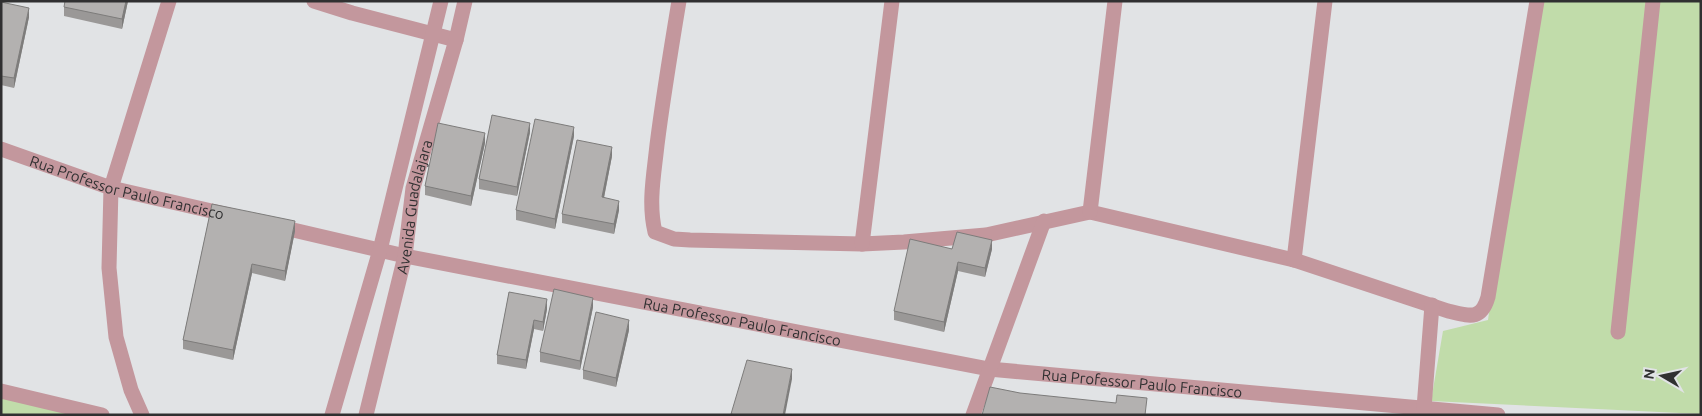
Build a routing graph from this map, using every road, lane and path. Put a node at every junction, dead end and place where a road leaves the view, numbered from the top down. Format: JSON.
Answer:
{"nodes":[{"id":1,"x":169,"y":1,"type":"edge"},
{"id":2,"x":314,"y":1,"type":"edge"},
{"id":3,"x":442,"y":1,"type":"edge"},
{"id":4,"x":465,"y":1,"type":"edge"},
{"id":5,"x":679,"y":1,"type":"edge"},
{"id":6,"x":892,"y":1,"type":"edge"},
{"id":7,"x":1115,"y":1,"type":"edge"},
{"id":8,"x":1325,"y":1,"type":"edge"},
{"id":9,"x":1537,"y":1,"type":"edge"},
{"id":10,"x":1653,"y":1,"type":"edge"},
{"id":11,"x":433,"y":34,"type":"junction"},
{"id":12,"x":456,"y":40,"type":"junction"},
{"id":13,"x":1,"y":149,"type":"edge"},
{"id":14,"x":112,"y":188,"type":"junction"},
{"id":15,"x":1090,"y":212,"type":"junction"},
{"id":16,"x":246,"y":219,"type":"edge"},
{"id":17,"x":1044,"y":221,"type":"junction"},
{"id":18,"x":265,"y":223,"type":"edge"},
{"id":19,"x":862,"y":244,"type":"junction"},
{"id":20,"x":380,"y":250,"type":"junction"},
{"id":21,"x":405,"y":256,"type":"junction"},
{"id":22,"x":1294,"y":260,"type":"junction"},
{"id":23,"x":1432,"y":305,"type":"junction"},
{"id":24,"x":1618,"y":332,"type":"dead end"},
{"id":25,"x":989,"y":369,"type":"junction"},
{"id":26,"x":1,"y":391,"type":"edge"},
{"id":27,"x":1424,"y":408,"type":"junction"},
{"id":28,"x":102,"y":415,"type":"edge"},
{"id":29,"x":142,"y":415,"type":"edge"},
{"id":30,"x":332,"y":415,"type":"edge"},
{"id":31,"x":366,"y":415,"type":"edge"},
{"id":32,"x":972,"y":415,"type":"edge"},
{"id":33,"x":1498,"y":415,"type":"edge"}],
"edges":[{"from":1,"to":14,"type":"street"},
{"from":2,"to":11,"type":"street"},
{"from":3,"to":11,"type":"street"},
{"from":4,"to":12,"type":"street","name":"Avenida Guadalajara"},
{"from":5,"to":19,"type":"street"},
{"from":6,"to":19,"type":"street"},
{"from":7,"to":15,"type":"street"},
{"from":8,"to":22,"type":"street"},
{"from":9,"to":23,"type":"street"},
{"from":10,"to":24,"type":"street"},
{"from":11,"to":12,"type":"street"},
{"from":11,"to":20,"type":"street"},
{"from":12,"to":21,"type":"street","name":"Avenida Guadalajara"},
{"from":13,"to":14,"type":"street","name":"Rua Professor Paulo Francisco"},
{"from":14,"to":16,"type":"street","name":"Rua Professor Paulo Francisco"},
{"from":14,"to":29,"type":"street"},
{"from":15,"to":17,"type":"street"},
{"from":15,"to":22,"type":"street"},
{"from":17,"to":19,"type":"street"},
{"from":17,"to":25,"type":"street"},
{"from":18,"to":20,"type":"street","name":"Rua Professor Paulo Francisco"},
{"from":20,"to":21,"type":"street","name":"Rua Professor Paulo Francisco"},
{"from":20,"to":30,"type":"street"},
{"from":21,"to":25,"type":"street","name":"Rua Professor Paulo Francisco"},
{"from":21,"to":31,"type":"street","name":"Avenida Guadalajara"},
{"from":22,"to":23,"type":"street"},
{"from":23,"to":27,"type":"street"},
{"from":25,"to":27,"type":"street","name":"Rua Professor Paulo Francisco"},
{"from":25,"to":32,"type":"street"},
{"from":26,"to":28,"type":"street"},
{"from":27,"to":33,"type":"street","name":"Rua Professor Paulo Francisco"}]}
